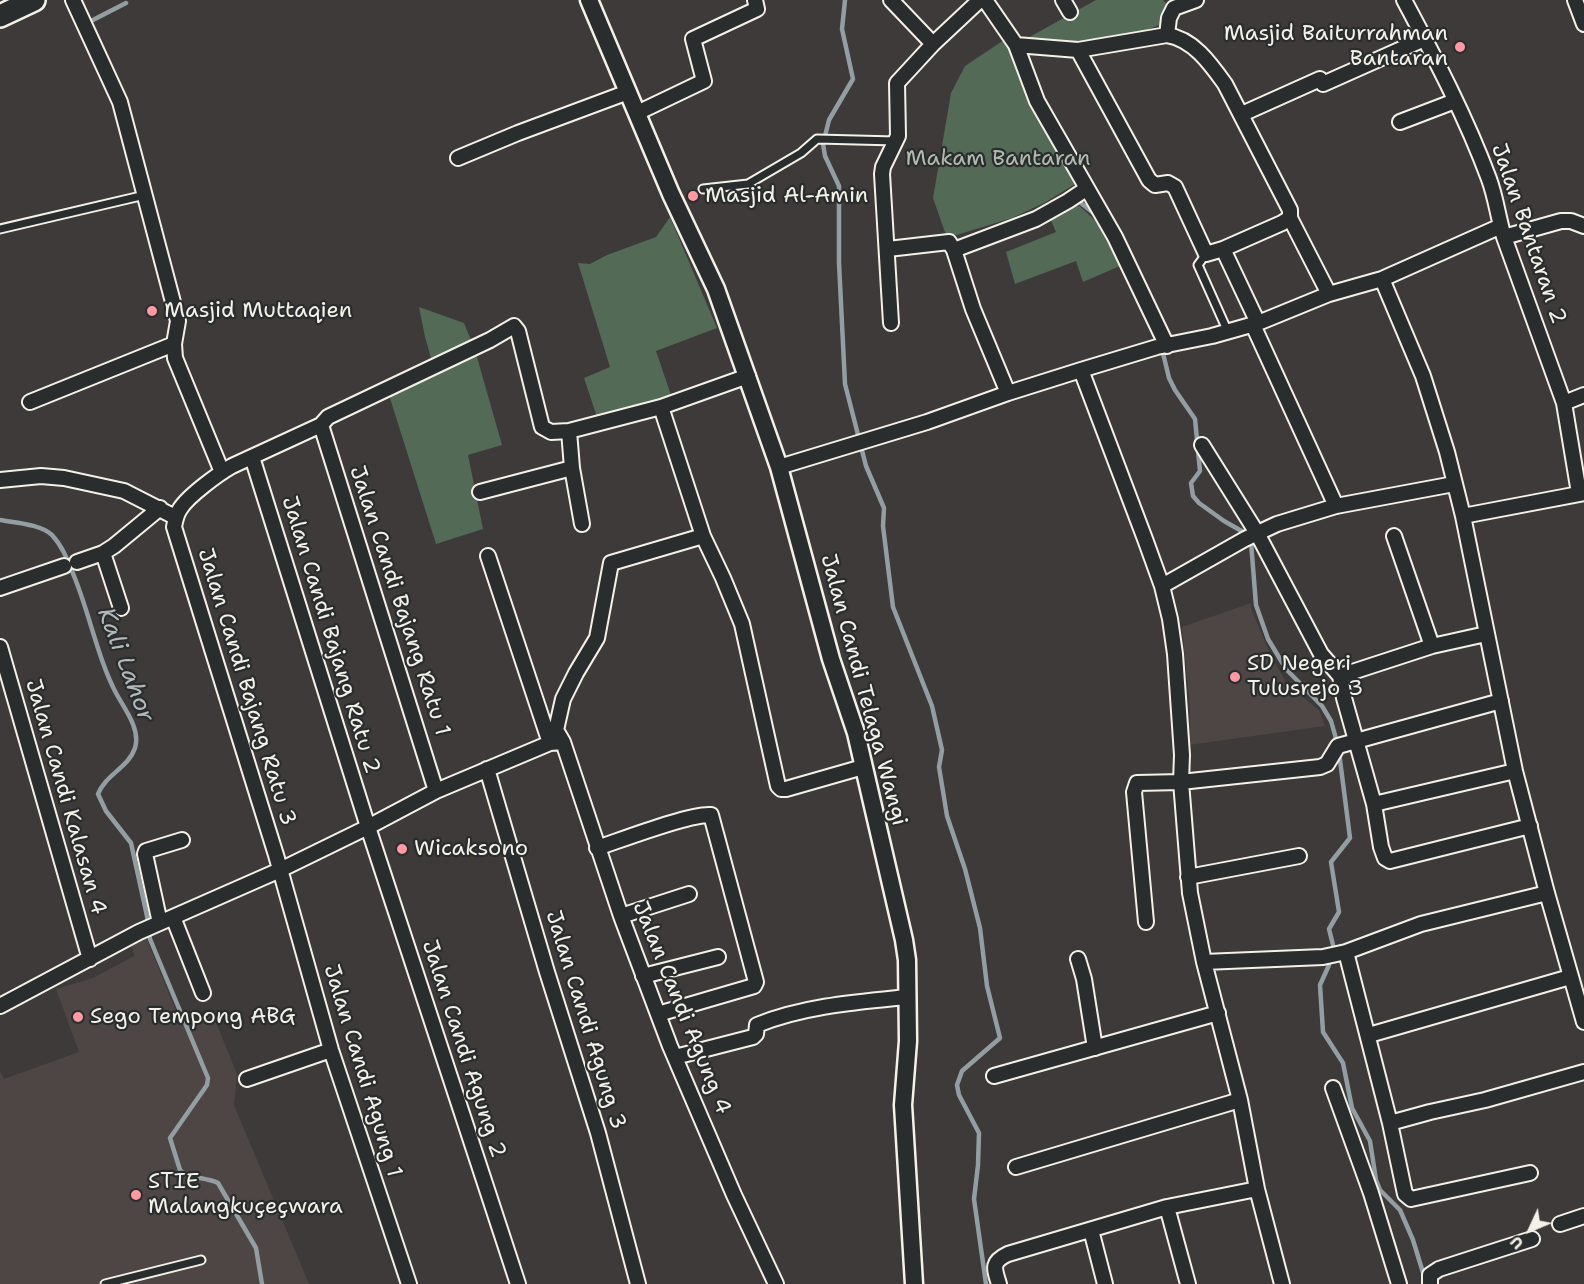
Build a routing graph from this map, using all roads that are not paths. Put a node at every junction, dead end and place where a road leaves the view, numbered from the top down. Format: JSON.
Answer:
{"nodes":[{"id":1,"x":34,"y":0,"type":"edge"},
{"id":2,"x":73,"y":0,"type":"edge"},
{"id":3,"x":589,"y":0,"type":"edge"},
{"id":4,"x":755,"y":0,"type":"edge"},
{"id":5,"x":891,"y":0,"type":"edge"},
{"id":6,"x":980,"y":0,"type":"edge"},
{"id":7,"x":986,"y":0,"type":"edge"},
{"id":8,"x":1196,"y":0,"type":"edge"},
{"id":9,"x":1404,"y":0,"type":"edge"},
{"id":10,"x":0,"y":16,"type":"edge"},
{"id":11,"x":1167,"y":35,"type":"junction"},
{"id":12,"x":1424,"y":39,"type":"junction"},
{"id":13,"x":933,"y":44,"type":"junction"},
{"id":14,"x":1016,"y":45,"type":"junction"},
{"id":15,"x":1078,"y":50,"type":"junction"},
{"id":16,"x":628,"y":92,"type":"junction"},
{"id":17,"x":1455,"y":101,"type":"junction"},
{"id":18,"x":637,"y":113,"type":"junction"},
{"id":19,"x":1242,"y":114,"type":"junction"},
{"id":20,"x":1400,"y":122,"type":"dead end"},
{"id":21,"x":897,"y":141,"type":"junction"},
{"id":22,"x":458,"y":158,"type":"dead end"},
{"id":23,"x":703,"y":189,"type":"dead end"},
{"id":24,"x":145,"y":195,"type":"junction"},
{"id":25,"x":1077,"y":195,"type":"junction"},
{"id":26,"x":1290,"y":218,"type":"junction"},
{"id":27,"x":1584,"y":226,"type":"edge"},
{"id":28,"x":0,"y":230,"type":"edge"},
{"id":29,"x":1502,"y":231,"type":"junction"},
{"id":30,"x":888,"y":249,"type":"junction"},
{"id":31,"x":1223,"y":249,"type":"junction"},
{"id":32,"x":954,"y":250,"type":"junction"},
{"id":33,"x":1206,"y":254,"type":"junction"},
{"id":34,"x":1382,"y":279,"type":"junction"},
{"id":35,"x":1329,"y":294,"type":"junction"},
{"id":36,"x":891,"y":323,"type":"dead end"},
{"id":37,"x":1255,"y":324,"type":"junction"},
{"id":38,"x":1228,"y":332,"type":"junction"},
{"id":39,"x":174,"y":344,"type":"junction"},
{"id":40,"x":1163,"y":346,"type":"junction"},
{"id":41,"x":1081,"y":370,"type":"junction"},
{"id":42,"x":748,"y":376,"type":"junction"},
{"id":43,"x":1008,"y":393,"type":"junction"},
{"id":44,"x":1584,"y":395,"type":"edge"},
{"id":45,"x":30,"y":402,"type":"dead end"},
{"id":46,"x":1564,"y":403,"type":"junction"},
{"id":47,"x":661,"y":407,"type":"junction"},
{"id":48,"x":321,"y":425,"type":"junction"},
{"id":49,"x":570,"y":431,"type":"junction"},
{"id":50,"x":1202,"y":445,"type":"dead end"},
{"id":51,"x":252,"y":457,"type":"junction"},
{"id":52,"x":779,"y":467,"type":"junction"},
{"id":53,"x":572,"y":468,"type":"junction"},
{"id":54,"x":222,"y":472,"type":"junction"},
{"id":55,"x":0,"y":480,"type":"edge"},
{"id":56,"x":1454,"y":484,"type":"junction"},
{"id":57,"x":480,"y":492,"type":"dead end"},
{"id":58,"x":1581,"y":493,"type":"edge"},
{"id":59,"x":1336,"y":506,"type":"junction"},
{"id":60,"x":160,"y":508,"type":"junction"},
{"id":61,"x":1463,"y":516,"type":"junction"},
{"id":62,"x":176,"y":517,"type":"junction"},
{"id":63,"x":582,"y":524,"type":"dead end"},
{"id":64,"x":703,"y":536,"type":"junction"},
{"id":65,"x":1251,"y":536,"type":"junction"},
{"id":66,"x":1394,"y":536,"type":"dead end"},
{"id":67,"x":103,"y":553,"type":"junction"},
{"id":68,"x":488,"y":556,"type":"dead end"},
{"id":69,"x":1162,"y":586,"type":"junction"},
{"id":70,"x":0,"y":588,"type":"edge"},
{"id":71,"x":121,"y":608,"type":"dead end"},
{"id":72,"x":1486,"y":634,"type":"junction"},
{"id":73,"x":1432,"y":646,"type":"junction"},
{"id":74,"x":0,"y":647,"type":"edge"},
{"id":75,"x":1340,"y":676,"type":"junction"},
{"id":76,"x":1501,"y":701,"type":"junction"},
{"id":77,"x":1356,"y":740,"type":"junction"},
{"id":78,"x":556,"y":742,"type":"junction"},
{"id":79,"x":863,"y":767,"type":"junction"},
{"id":80,"x":487,"y":769,"type":"junction"},
{"id":81,"x":1515,"y":771,"type":"junction"},
{"id":82,"x":1181,"y":782,"type":"junction"},
{"id":83,"x":436,"y":791,"type":"junction"},
{"id":84,"x":1374,"y":804,"type":"junction"},
{"id":85,"x":1530,"y":826,"type":"junction"},
{"id":86,"x":368,"y":827,"type":"junction"},
{"id":87,"x":182,"y":840,"type":"dead end"},
{"id":88,"x":597,"y":848,"type":"junction"},
{"id":89,"x":1299,"y":856,"type":"dead end"},
{"id":90,"x":280,"y":870,"type":"junction"},
{"id":91,"x":1188,"y":877,"type":"junction"},
{"id":92,"x":1547,"y":893,"type":"junction"},
{"id":93,"x":689,"y":894,"type":"dead end"},
{"id":94,"x":621,"y":916,"type":"junction"},
{"id":95,"x":173,"y":917,"type":"junction"},
{"id":96,"x":1146,"y":922,"type":"dead end"},
{"id":97,"x":150,"y":927,"type":"junction"},
{"id":98,"x":1346,"y":952,"type":"junction"},
{"id":99,"x":718,"y":957,"type":"dead end"},
{"id":100,"x":90,"y":959,"type":"junction"},
{"id":101,"x":1078,"y":959,"type":"dead end"},
{"id":102,"x":1204,"y":962,"type":"junction"},
{"id":103,"x":643,"y":976,"type":"junction"},
{"id":104,"x":1570,"y":977,"type":"junction"},
{"id":105,"x":203,"y":993,"type":"dead end"},
{"id":106,"x":908,"y":997,"type":"junction"},
{"id":107,"x":0,"y":1006,"type":"edge"},
{"id":108,"x":1218,"y":1013,"type":"junction"},
{"id":109,"x":658,"y":1014,"type":"junction"},
{"id":110,"x":1584,"y":1022,"type":"edge"},
{"id":111,"x":1369,"y":1035,"type":"junction"},
{"id":112,"x":1095,"y":1048,"type":"junction"},
{"id":113,"x":331,"y":1050,"type":"junction"},
{"id":114,"x":675,"y":1057,"type":"junction"},
{"id":115,"x":1584,"y":1072,"type":"edge"},
{"id":116,"x":994,"y":1076,"type":"dead end"},
{"id":117,"x":247,"y":1079,"type":"dead end"},
{"id":118,"x":1333,"y":1088,"type":"dead end"},
{"id":119,"x":1240,"y":1100,"type":"junction"},
{"id":120,"x":1390,"y":1123,"type":"junction"},
{"id":121,"x":1016,"y":1167,"type":"dead end"},
{"id":122,"x":1530,"y":1173,"type":"dead end"},
{"id":123,"x":1257,"y":1189,"type":"junction"},
{"id":124,"x":1167,"y":1207,"type":"junction"},
{"id":125,"x":1584,"y":1216,"type":"edge"},
{"id":126,"x":1560,"y":1224,"type":"dead end"},
{"id":127,"x":1091,"y":1230,"type":"junction"},
{"id":128,"x":1532,"y":1239,"type":"dead end"},
{"id":129,"x":201,"y":1260,"type":"dead end"},
{"id":130,"x":105,"y":1284,"type":"edge"},
{"id":131,"x":409,"y":1284,"type":"edge"},
{"id":132,"x":518,"y":1284,"type":"edge"},
{"id":133,"x":638,"y":1284,"type":"edge"},
{"id":134,"x":776,"y":1284,"type":"edge"},
{"id":135,"x":914,"y":1284,"type":"edge"},
{"id":136,"x":999,"y":1284,"type":"edge"},
{"id":137,"x":1105,"y":1284,"type":"edge"},
{"id":138,"x":1188,"y":1284,"type":"edge"},
{"id":139,"x":1282,"y":1284,"type":"edge"},
{"id":140,"x":1399,"y":1284,"type":"edge"},
{"id":141,"x":1430,"y":1284,"type":"edge"}],
"edges":[{"from":1,"to":10,"type":"main road"},
{"from":2,"to":24,"type":"street"},
{"from":3,"to":16,"type":"street","name":"Jalan Candi Telaga Wangi"},
{"from":4,"to":18,"type":"street"},
{"from":5,"to":13,"type":"street"},
{"from":6,"to":13,"type":"street"},
{"from":7,"to":14,"type":"street"},
{"from":8,"to":11,"type":"street"},
{"from":9,"to":12,"type":"street","name":"Jalan Bantaran 2"},
{"from":11,"to":15,"type":"street"},
{"from":11,"to":19,"type":"street"},
{"from":12,"to":17,"type":"street","name":"Jalan Bantaran 2"},
{"from":12,"to":19,"type":"street"},
{"from":13,"to":21,"type":"street"},
{"from":14,"to":15,"type":"street"},
{"from":14,"to":25,"type":"street"},
{"from":15,"to":33,"type":"street"},
{"from":16,"to":18,"type":"street","name":"Jalan Candi Telaga Wangi"},
{"from":16,"to":22,"type":"street"},
{"from":17,"to":20,"type":"street"},
{"from":17,"to":29,"type":"street","name":"Jalan Bantaran 2"},
{"from":18,"to":42,"type":"street","name":"Jalan Candi Telaga Wangi"},
{"from":19,"to":26,"type":"street"},
{"from":21,"to":23,"type":"lane"},
{"from":21,"to":30,"type":"street"},
{"from":24,"to":28,"type":"lane"},
{"from":24,"to":39,"type":"street"},
{"from":25,"to":32,"type":"street"},
{"from":25,"to":40,"type":"street"},
{"from":26,"to":31,"type":"street"},
{"from":26,"to":35,"type":"street"},
{"from":27,"to":29,"type":"street"},
{"from":29,"to":34,"type":"street"},
{"from":29,"to":46,"type":"street","name":"Jalan Bantaran 2"},
{"from":30,"to":32,"type":"street"},
{"from":30,"to":36,"type":"street"},
{"from":31,"to":33,"type":"street"},
{"from":31,"to":37,"type":"street"},
{"from":32,"to":43,"type":"street"},
{"from":33,"to":38,"type":"lane"},
{"from":34,"to":35,"type":"street"},
{"from":34,"to":56,"type":"street"},
{"from":35,"to":37,"type":"street"},
{"from":37,"to":38,"type":"street"},
{"from":37,"to":59,"type":"street"},
{"from":38,"to":40,"type":"street"},
{"from":39,"to":45,"type":"street"},
{"from":39,"to":54,"type":"street"},
{"from":40,"to":41,"type":"street"},
{"from":41,"to":43,"type":"street"},
{"from":41,"to":69,"type":"street"},
{"from":42,"to":47,"type":"street"},
{"from":42,"to":52,"type":"street","name":"Jalan Candi Telaga Wangi"},
{"from":43,"to":52,"type":"street"},
{"from":44,"to":46,"type":"street"},
{"from":46,"to":58,"type":"street","name":"Jalan Bantaran 2"},
{"from":47,"to":49,"type":"street"},
{"from":47,"to":64,"type":"street"},
{"from":48,"to":49,"type":"street"},
{"from":48,"to":51,"type":"street"},
{"from":48,"to":83,"type":"street","name":"Jalan Candi Bajang Ratu 1"},
{"from":49,"to":53,"type":"street"},
{"from":50,"to":65,"type":"street"},
{"from":51,"to":54,"type":"street"},
{"from":51,"to":86,"type":"street","name":"Jalan Candi Bajang Ratu 2"},
{"from":52,"to":79,"type":"street","name":"Jalan Candi Telaga Wangi"},
{"from":53,"to":57,"type":"street"},
{"from":53,"to":63,"type":"street"},
{"from":54,"to":62,"type":"street"},
{"from":55,"to":60,"type":"street"},
{"from":56,"to":59,"type":"street"},
{"from":56,"to":61,"type":"street"},
{"from":58,"to":61,"type":"street"},
{"from":59,"to":65,"type":"street"},
{"from":60,"to":62,"type":"street"},
{"from":60,"to":67,"type":"street"},
{"from":61,"to":72,"type":"street"},
{"from":62,"to":90,"type":"street","name":"Jalan Candi Bajang Ratu 3"},
{"from":64,"to":78,"type":"street"},
{"from":64,"to":79,"type":"street"},
{"from":65,"to":69,"type":"street"},
{"from":65,"to":75,"type":"street"},
{"from":66,"to":73,"type":"street"},
{"from":67,"to":70,"type":"street"},
{"from":67,"to":71,"type":"street"},
{"from":68,"to":78,"type":"street"},
{"from":69,"to":82,"type":"street"},
{"from":72,"to":73,"type":"street"},
{"from":72,"to":76,"type":"street"},
{"from":73,"to":75,"type":"street"},
{"from":74,"to":100,"type":"street","name":"Jalan Candi Kalasan 4"},
{"from":75,"to":77,"type":"street"},
{"from":76,"to":77,"type":"street"},
{"from":76,"to":81,"type":"street"},
{"from":77,"to":82,"type":"street"},
{"from":77,"to":84,"type":"street"},
{"from":78,"to":80,"type":"street"},
{"from":78,"to":88,"type":"street","name":"Jalan Candi Agung 4"},
{"from":79,"to":106,"type":"street","name":"Jalan Candi Telaga Wangi"},
{"from":80,"to":83,"type":"street"},
{"from":80,"to":133,"type":"street","name":"Jalan Candi Agung 3"},
{"from":81,"to":84,"type":"street"},
{"from":81,"to":85,"type":"street"},
{"from":82,"to":91,"type":"street"},
{"from":82,"to":96,"type":"street"},
{"from":83,"to":86,"type":"street"},
{"from":84,"to":85,"type":"street"},
{"from":85,"to":92,"type":"street"},
{"from":86,"to":90,"type":"street"},
{"from":86,"to":132,"type":"street","name":"Jalan Candi Agung 2"},
{"from":87,"to":97,"type":"street"},
{"from":88,"to":94,"type":"street","name":"Jalan Candi Agung 4"},
{"from":88,"to":109,"type":"street"},
{"from":89,"to":91,"type":"street"},
{"from":90,"to":95,"type":"street"},
{"from":90,"to":113,"type":"street","name":"Jalan Candi Agung 1"},
{"from":91,"to":102,"type":"street"},
{"from":92,"to":98,"type":"street"},
{"from":92,"to":104,"type":"street"},
{"from":93,"to":94,"type":"street"},
{"from":94,"to":103,"type":"street","name":"Jalan Candi Agung 4"},
{"from":95,"to":97,"type":"street"},
{"from":95,"to":105,"type":"street"},
{"from":97,"to":100,"type":"street"},
{"from":98,"to":102,"type":"street"},
{"from":98,"to":111,"type":"street"},
{"from":99,"to":103,"type":"street"},
{"from":100,"to":107,"type":"street"},
{"from":101,"to":112,"type":"street"},
{"from":102,"to":108,"type":"street"},
{"from":103,"to":109,"type":"street","name":"Jalan Candi Agung 4"},
{"from":104,"to":110,"type":"street"},
{"from":104,"to":111,"type":"street"},
{"from":106,"to":114,"type":"street"},
{"from":106,"to":135,"type":"street","name":"Jalan Candi Telaga Wangi"},
{"from":108,"to":112,"type":"street"},
{"from":108,"to":119,"type":"street"},
{"from":109,"to":114,"type":"street","name":"Jalan Candi Agung 4"},
{"from":111,"to":120,"type":"street"},
{"from":112,"to":116,"type":"street"},
{"from":113,"to":117,"type":"street"},
{"from":113,"to":131,"type":"street","name":"Jalan Candi Agung 1"},
{"from":114,"to":134,"type":"street","name":"Jalan Candi Agung 4"},
{"from":115,"to":120,"type":"street"},
{"from":118,"to":140,"type":"street"},
{"from":119,"to":121,"type":"street"},
{"from":119,"to":123,"type":"street"},
{"from":120,"to":122,"type":"street"},
{"from":123,"to":124,"type":"street"},
{"from":123,"to":139,"type":"street"},
{"from":124,"to":127,"type":"street"},
{"from":124,"to":138,"type":"street"},
{"from":125,"to":126,"type":"street"},
{"from":127,"to":136,"type":"street"},
{"from":127,"to":137,"type":"street"},
{"from":128,"to":141,"type":"street"},
{"from":129,"to":130,"type":"lane"}]}
